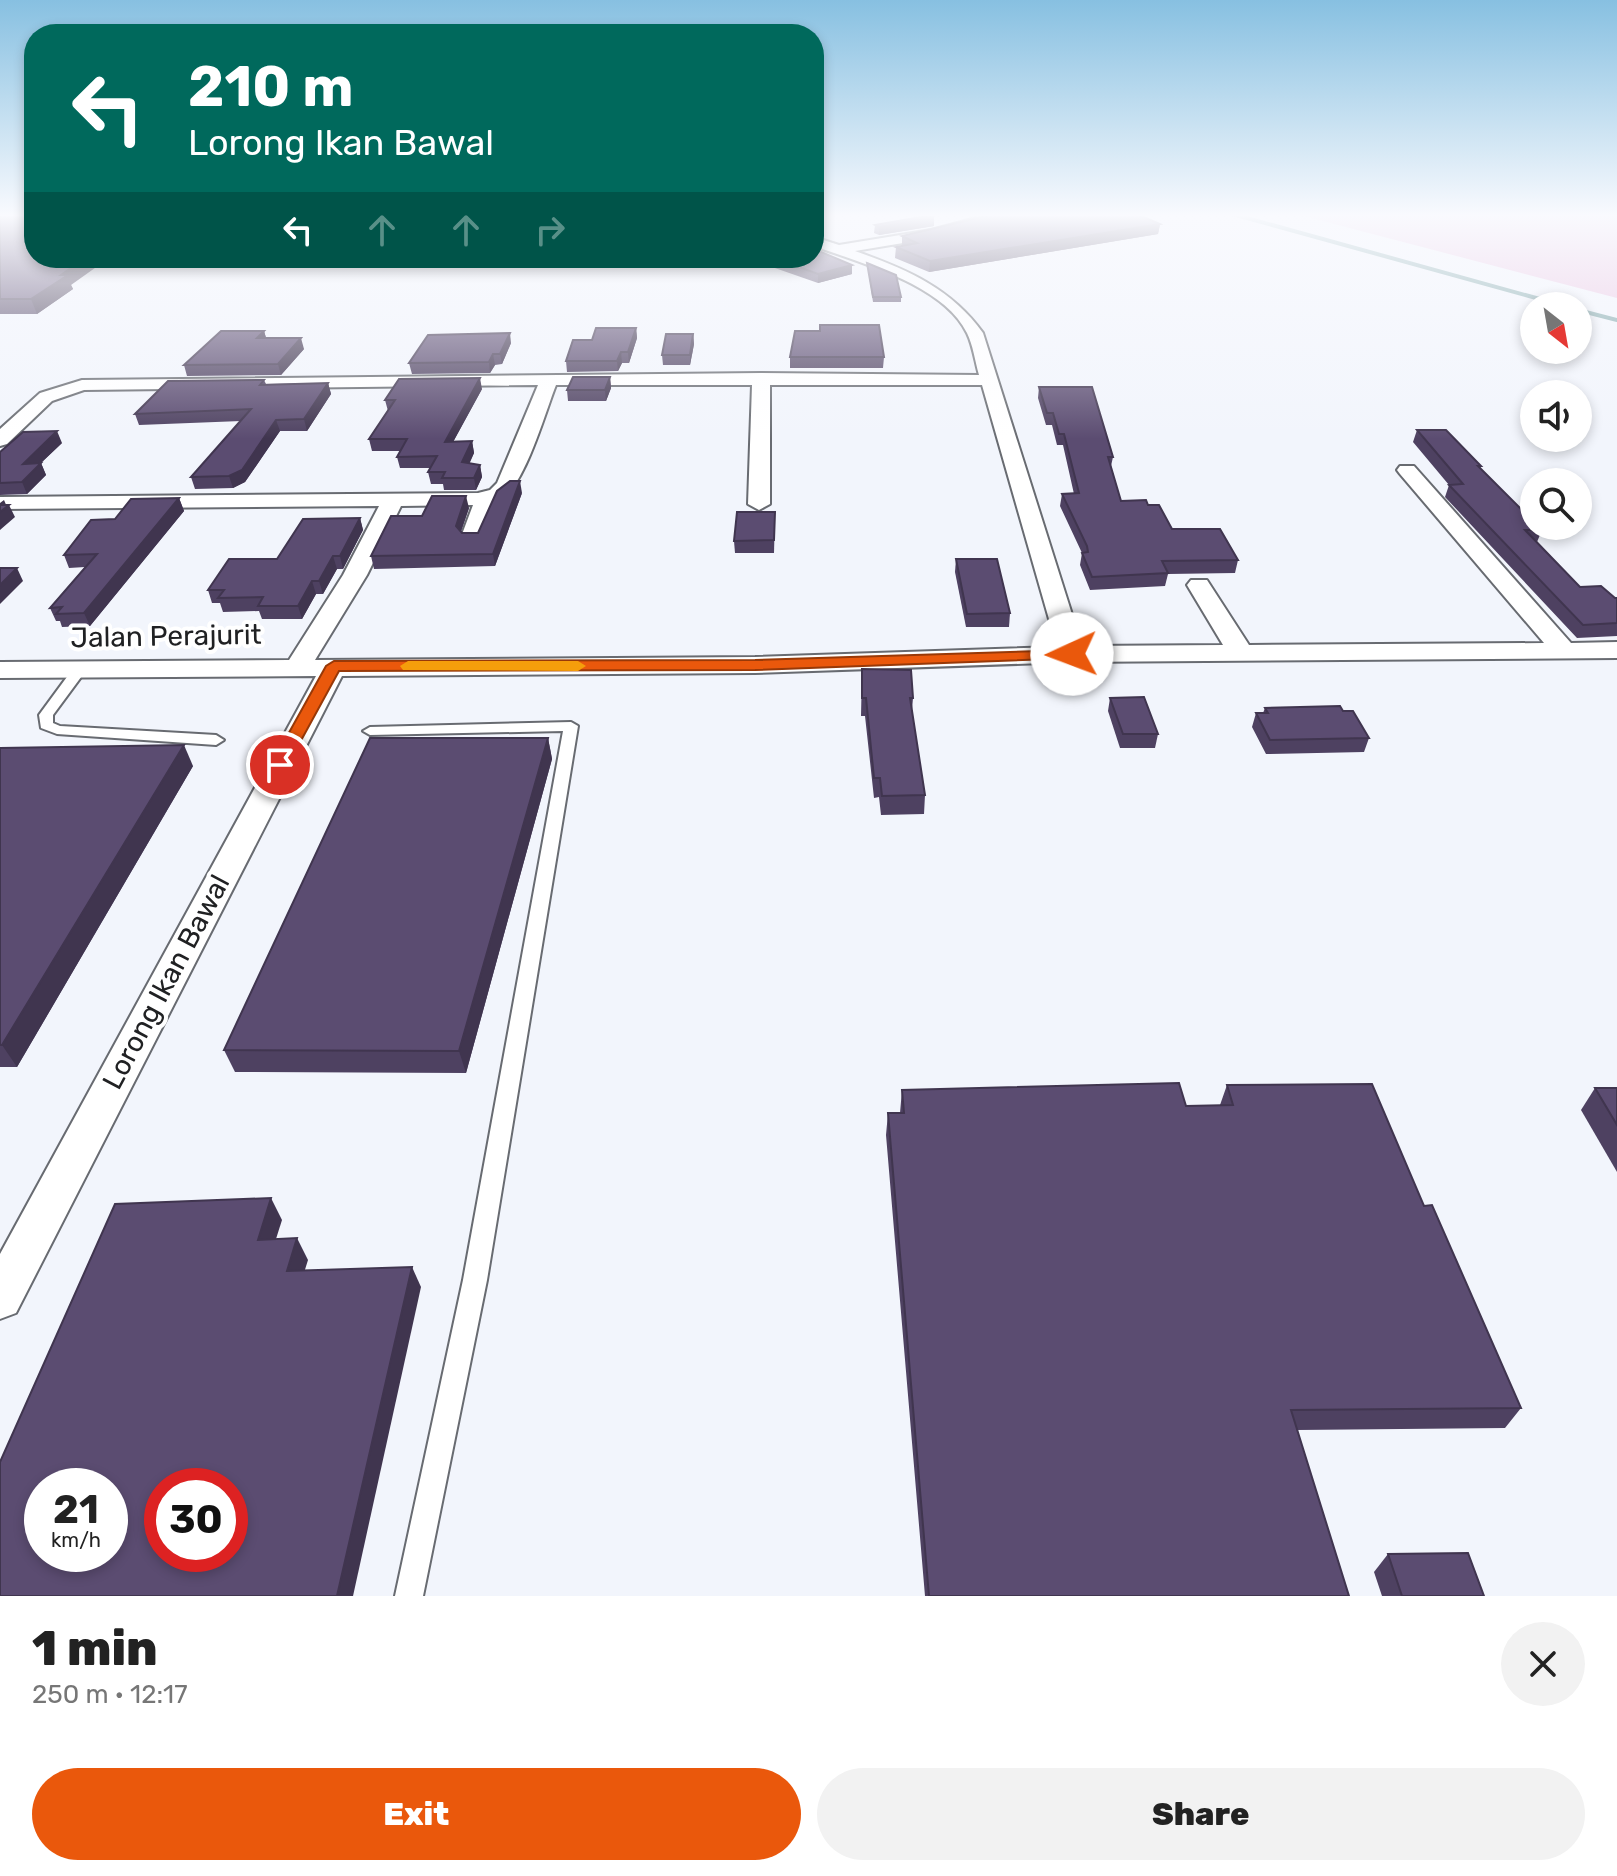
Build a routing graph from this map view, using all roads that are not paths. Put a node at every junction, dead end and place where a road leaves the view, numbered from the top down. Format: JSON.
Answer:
{"nodes":[{"id":1,"x":929,"y":289,"type":"edge"},
{"id":2,"x":761,"y":378,"type":"junction"},
{"id":3,"x":549,"y":380,"type":"junction"},
{"id":4,"x":989,"y":380,"type":"junction"},
{"id":5,"x":0,"y":440,"type":"edge"},
{"id":6,"x":1407,"y":470,"type":"dead end"},
{"id":7,"x":487,"y":498,"type":"junction"},
{"id":8,"x":393,"y":500,"type":"junction"},
{"id":9,"x":0,"y":503,"type":"edge"},
{"id":10,"x":759,"y":504,"type":"dead end"},
{"id":11,"x":472,"y":537,"type":"edge"},
{"id":12,"x":1199,"y":585,"type":"dead end"},
{"id":13,"x":1564,"y":650,"type":"junction"},
{"id":14,"x":1617,"y":650,"type":"edge"},
{"id":15,"x":1241,"y":653,"type":"junction"},
{"id":16,"x":1072,"y":654,"type":"junction"},
{"id":17,"x":298,"y":666,"type":"junction"},
{"id":18,"x":334,"y":666,"type":"junction"},
{"id":19,"x":80,"y":669,"type":"junction"},
{"id":20,"x":0,"y":670,"type":"edge"},
{"id":21,"x":370,"y":731,"type":"dead end"},
{"id":22,"x":216,"y":740,"type":"dead end"},
{"id":23,"x":0,"y":1298,"type":"edge"},
{"id":24,"x":409,"y":1596,"type":"edge"}],
"edges":[{"from":1,"to":4,"type":"street"},
{"from":2,"to":3,"type":"street"},
{"from":2,"to":4,"type":"street"},
{"from":2,"to":10,"type":"street"},
{"from":3,"to":5,"type":"street"},
{"from":3,"to":7,"type":"street"},
{"from":4,"to":16,"type":"street"},
{"from":6,"to":13,"type":"street"},
{"from":7,"to":8,"type":"street"},
{"from":7,"to":11,"type":"street"},
{"from":8,"to":9,"type":"street"},
{"from":8,"to":17,"type":"street"},
{"from":12,"to":15,"type":"street"},
{"from":13,"to":14,"type":"street","name":"Jalan Perajurit"},
{"from":13,"to":15,"type":"street","name":"Jalan Perajurit"},
{"from":15,"to":16,"type":"street","name":"Jalan Perajurit"},
{"from":16,"to":18,"type":"street","name":"Jalan Perajurit"},
{"from":17,"to":18,"type":"street","name":"Jalan Perajurit"},
{"from":17,"to":19,"type":"street","name":"Jalan Perajurit"},
{"from":18,"to":23,"type":"street","name":"Lorong Ikan Bawal"},
{"from":19,"to":20,"type":"street","name":"Jalan Perajurit"},
{"from":19,"to":22,"type":"lane"},
{"from":21,"to":24,"type":"lane"}]}
